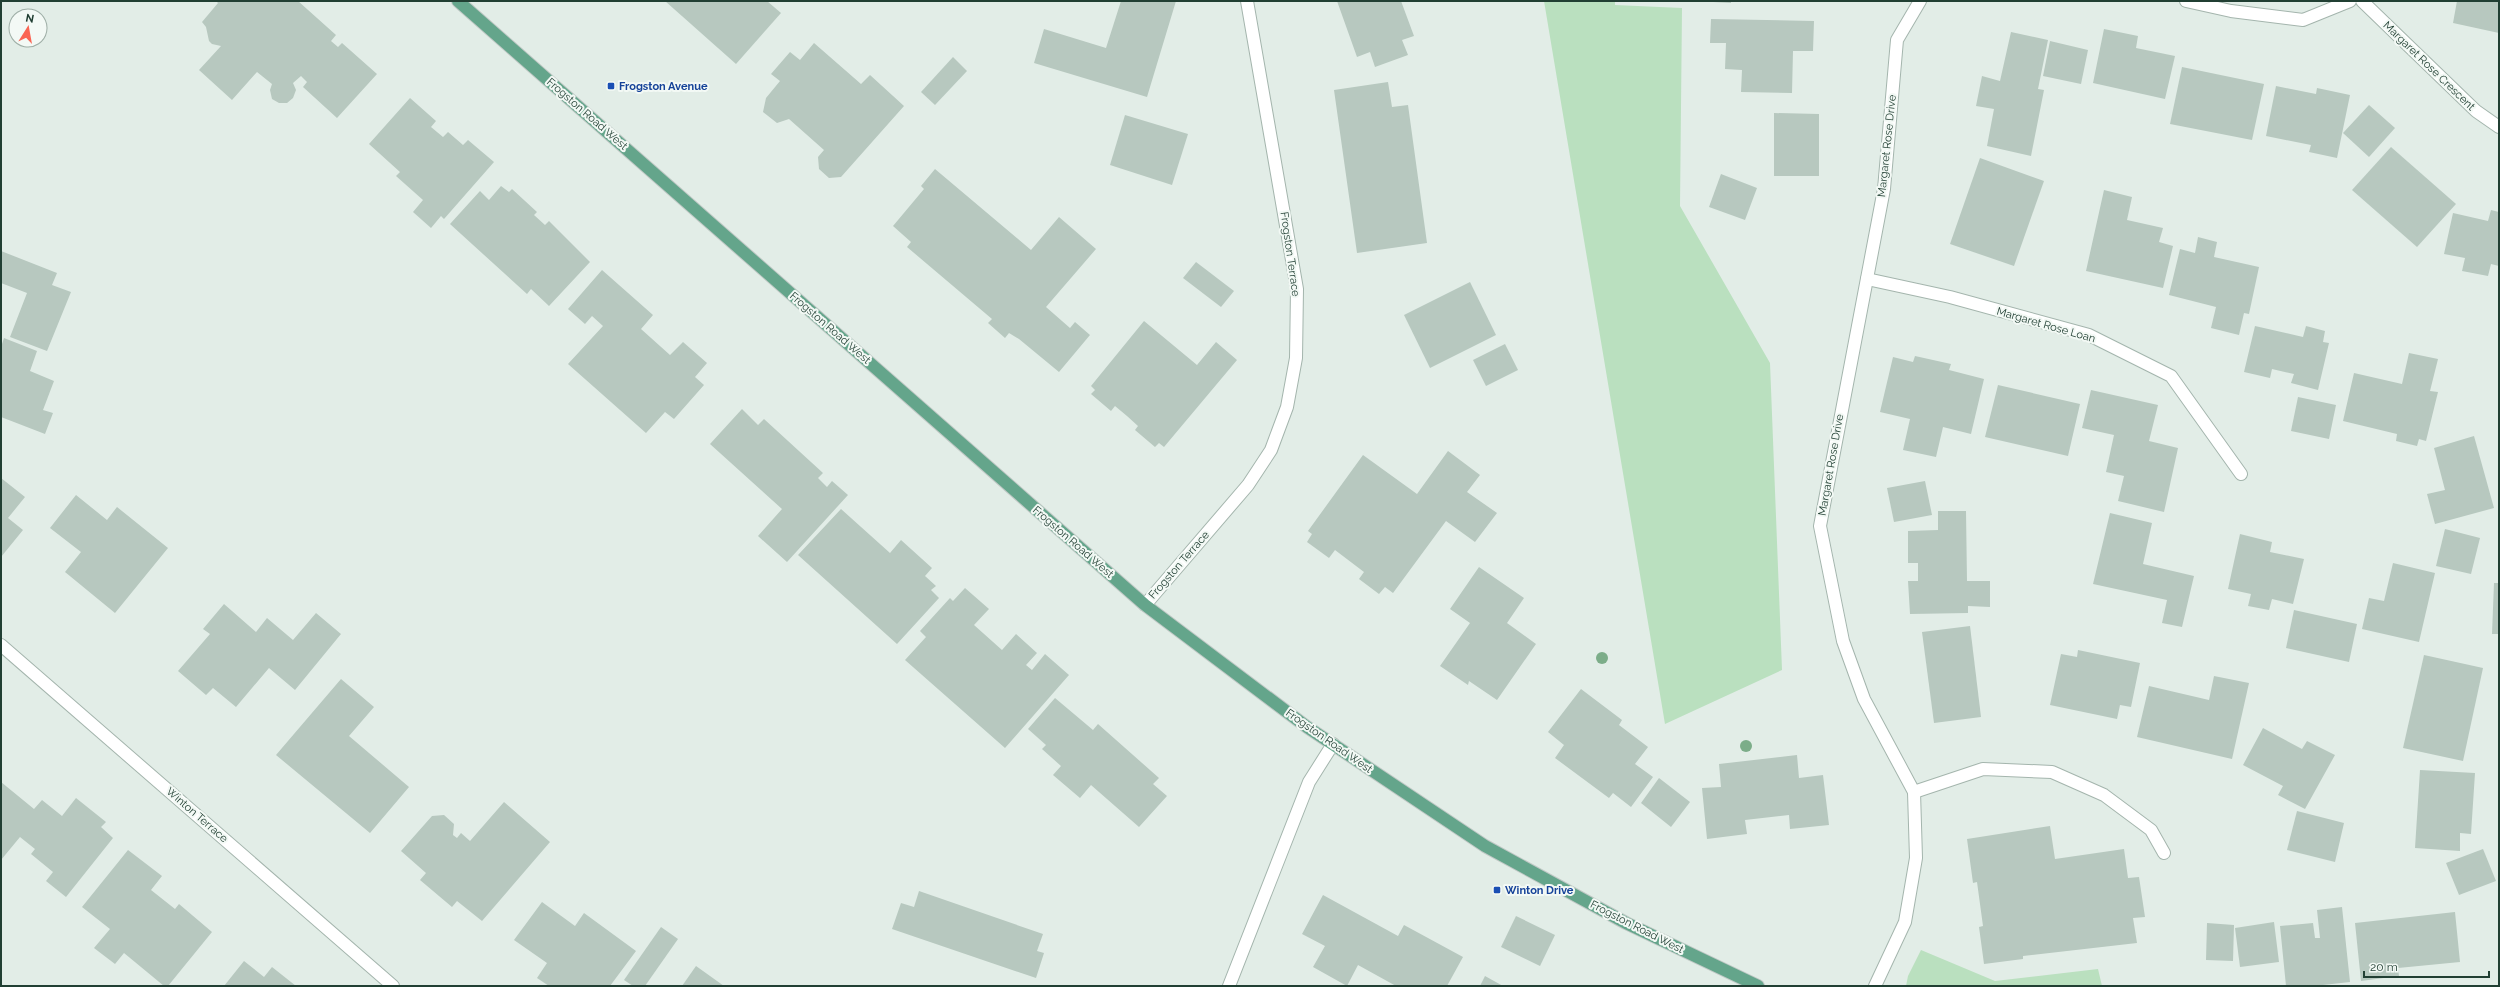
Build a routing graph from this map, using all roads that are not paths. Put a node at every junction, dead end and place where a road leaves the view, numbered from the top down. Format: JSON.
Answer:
{"nodes":[{"id":1,"x":458,"y":1,"type":"edge"},
{"id":2,"x":1247,"y":1,"type":"edge"},
{"id":3,"x":1920,"y":1,"type":"edge"},
{"id":4,"x":2186,"y":1,"type":"edge"},
{"id":5,"x":2350,"y":1,"type":"edge"},
{"id":6,"x":2362,"y":1,"type":"edge"},
{"id":7,"x":2499,"y":127,"type":"edge"},
{"id":8,"x":1867,"y":279,"type":"junction"},
{"id":9,"x":2241,"y":474,"type":"dead end"},
{"id":10,"x":1145,"y":605,"type":"junction"},
{"id":11,"x":1,"y":645,"type":"edge"},
{"id":12,"x":1333,"y":744,"type":"junction"},
{"id":13,"x":1914,"y":792,"type":"junction"},
{"id":14,"x":2164,"y":853,"type":"dead end"},
{"id":15,"x":393,"y":986,"type":"edge"},
{"id":16,"x":1229,"y":986,"type":"edge"},
{"id":17,"x":1758,"y":986,"type":"edge"},
{"id":18,"x":1875,"y":986,"type":"edge"}],
"edges":[{"from":1,"to":10,"type":"main road","name":"Frogston Road West"},
{"from":2,"to":10,"type":"street","name":"Frogston Terrace"},
{"from":3,"to":8,"type":"street","name":"Margaret Rose Drive"},
{"from":4,"to":5,"type":"street"},
{"from":6,"to":7,"type":"street","name":"Margaret Rose Crescent"},
{"from":8,"to":9,"type":"street","name":"Margaret Rose Loan"},
{"from":8,"to":13,"type":"street","name":"Margaret Rose Drive"},
{"from":10,"to":12,"type":"main road","name":"Frogston Road West"},
{"from":11,"to":15,"type":"street","name":"Winton Terrace"},
{"from":12,"to":16,"type":"street"},
{"from":12,"to":17,"type":"main road","name":"Frogston Road West"},
{"from":13,"to":14,"type":"street"},
{"from":13,"to":18,"type":"street","name":"Margaret Rose Drive"}]}
